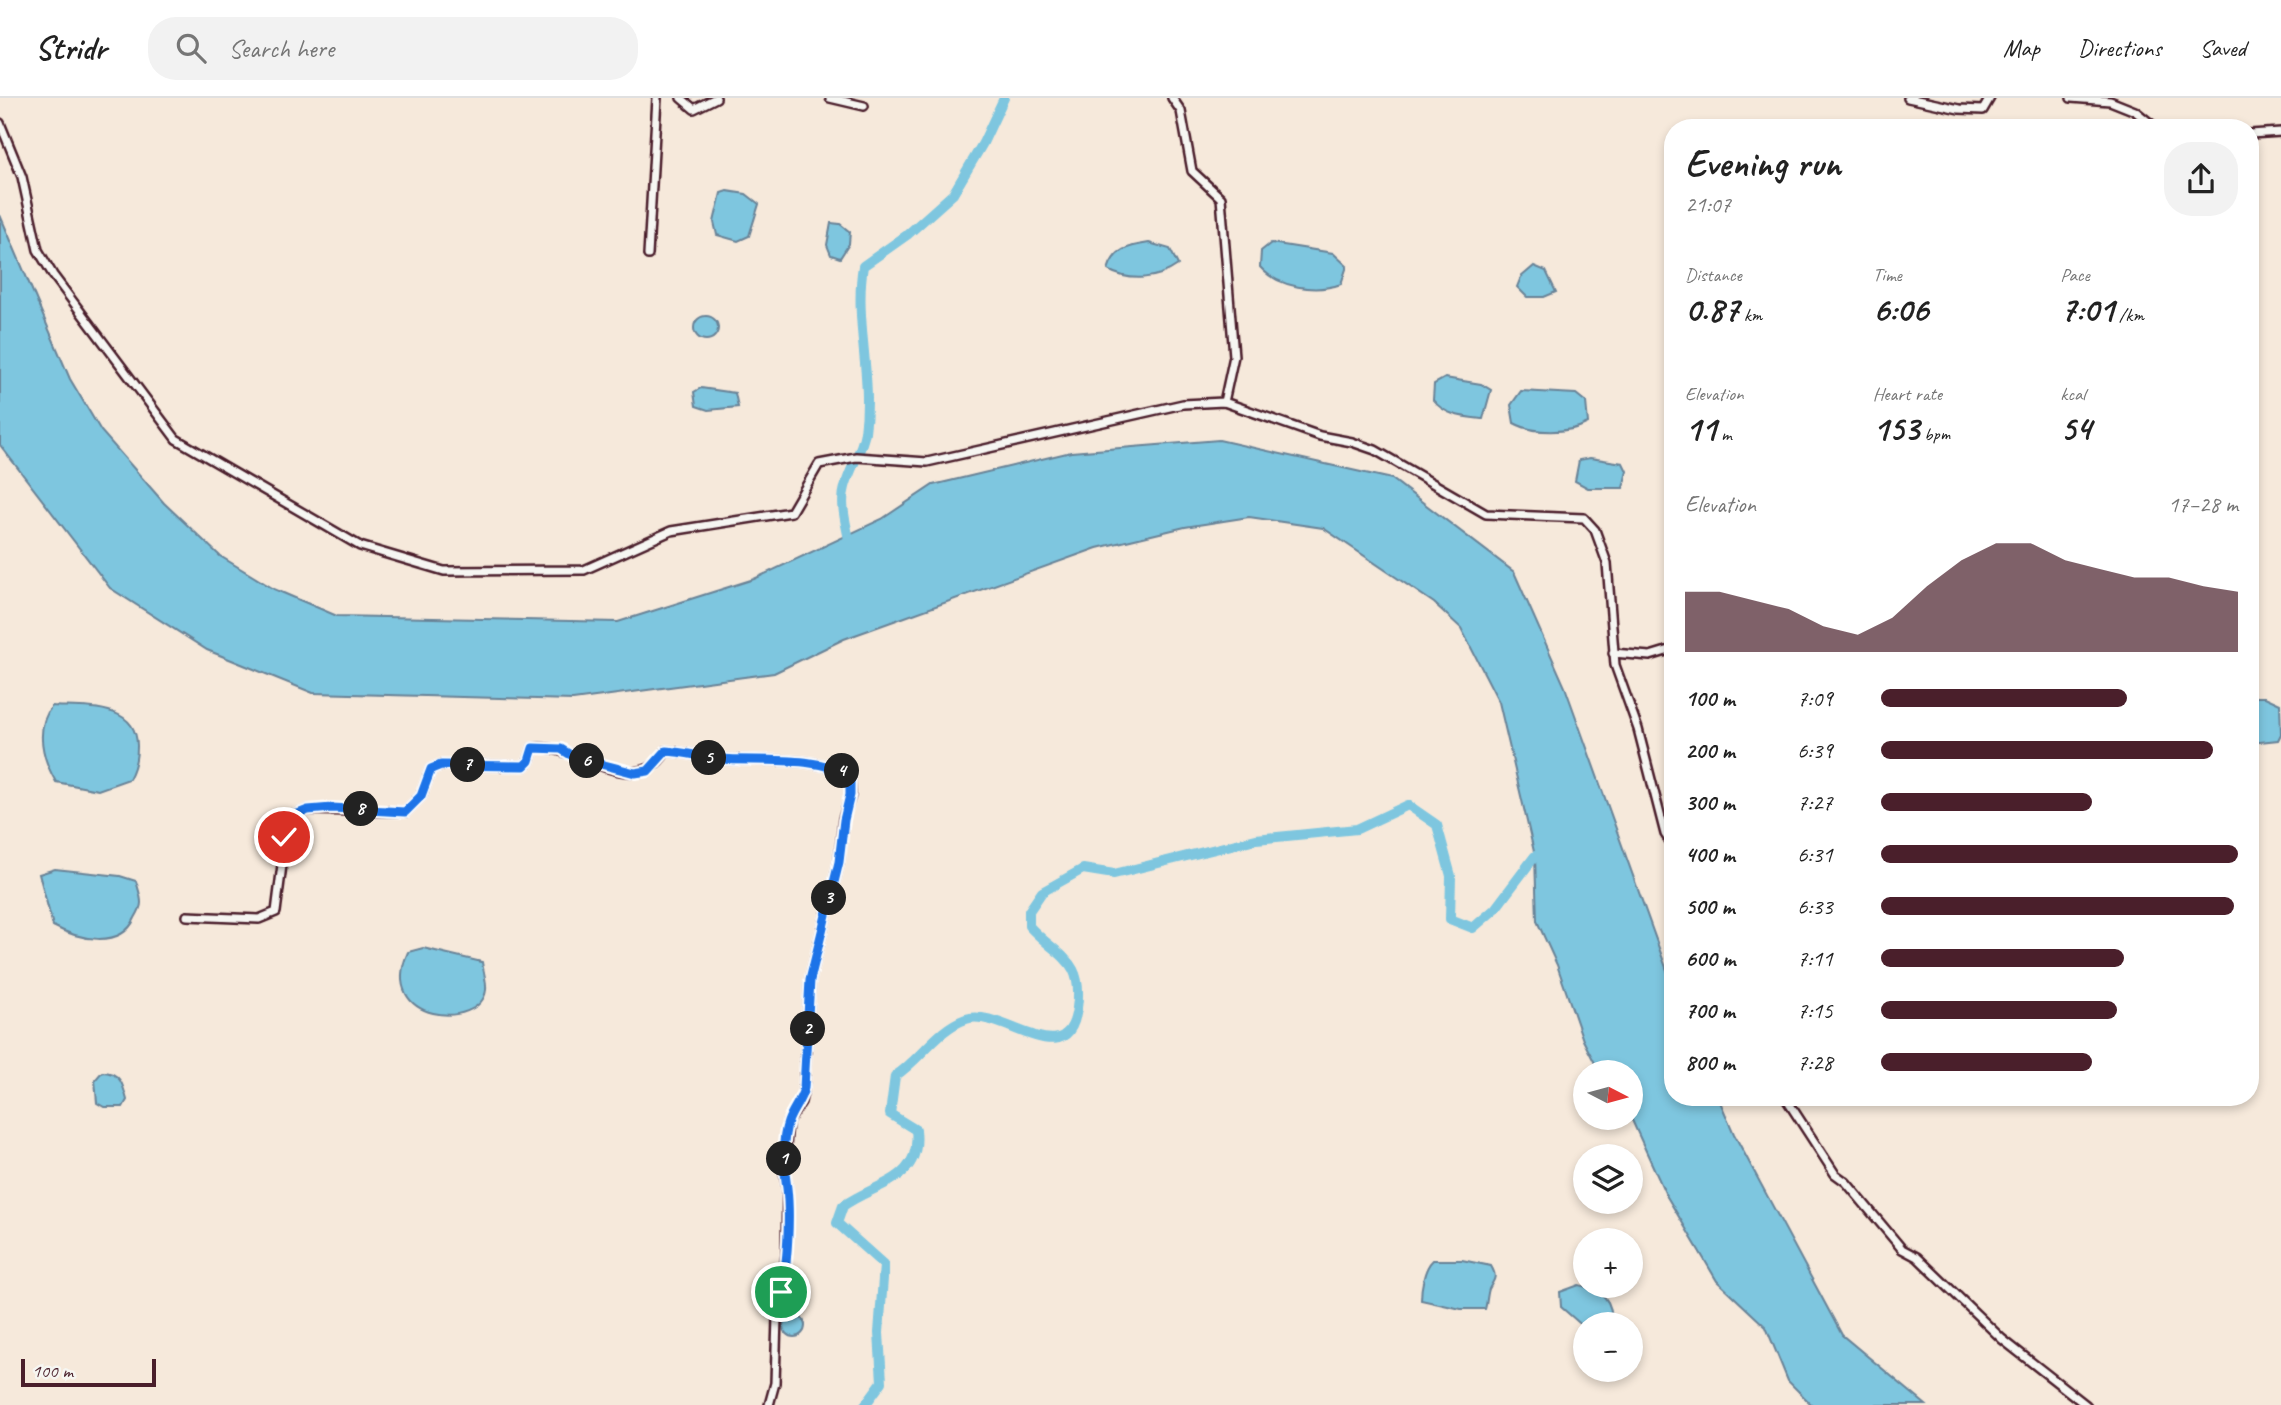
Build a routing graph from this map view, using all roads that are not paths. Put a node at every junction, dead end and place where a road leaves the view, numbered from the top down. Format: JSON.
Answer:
{"nodes":[{"id":1,"x":657,"y":98,"type":"edge"},
{"id":2,"x":681,"y":98,"type":"edge"},
{"id":3,"x":716,"y":98,"type":"edge"},
{"id":4,"x":830,"y":98,"type":"edge"},
{"id":5,"x":1172,"y":98,"type":"edge"},
{"id":6,"x":1908,"y":98,"type":"edge"},
{"id":7,"x":1990,"y":98,"type":"edge"},
{"id":8,"x":2071,"y":98,"type":"edge"},
{"id":9,"x":864,"y":106,"type":"dead end"},
{"id":10,"x":2145,"y":119,"type":"edge"},
{"id":11,"x":0,"y":122,"type":"edge"},
{"id":12,"x":2281,"y":132,"type":"edge"},
{"id":13,"x":2259,"y":133,"type":"edge"},
{"id":14,"x":648,"y":255,"type":"dead end"},
{"id":15,"x":1224,"y":402,"type":"junction"},
{"id":16,"x":1664,"y":652,"type":"edge"},
{"id":17,"x":1614,"y":653,"type":"junction"},
{"id":18,"x":1664,"y":830,"type":"edge"},
{"id":19,"x":187,"y":916,"type":"dead end"},
{"id":20,"x":1791,"y":1106,"type":"edge"},
{"id":21,"x":769,"y":1405,"type":"edge"},
{"id":22,"x":2086,"y":1405,"type":"edge"}],
"edges":[{"from":1,"to":14,"type":"street"},
{"from":2,"to":3,"type":"street"},
{"from":4,"to":9,"type":"street"},
{"from":5,"to":15,"type":"street"},
{"from":6,"to":7,"type":"street"},
{"from":8,"to":10,"type":"street"},
{"from":11,"to":15,"type":"street"},
{"from":12,"to":13,"type":"street"},
{"from":15,"to":17,"type":"street"},
{"from":16,"to":17,"type":"street"},
{"from":17,"to":18,"type":"street"},
{"from":19,"to":21,"type":"street"},
{"from":20,"to":22,"type":"street"}]}
